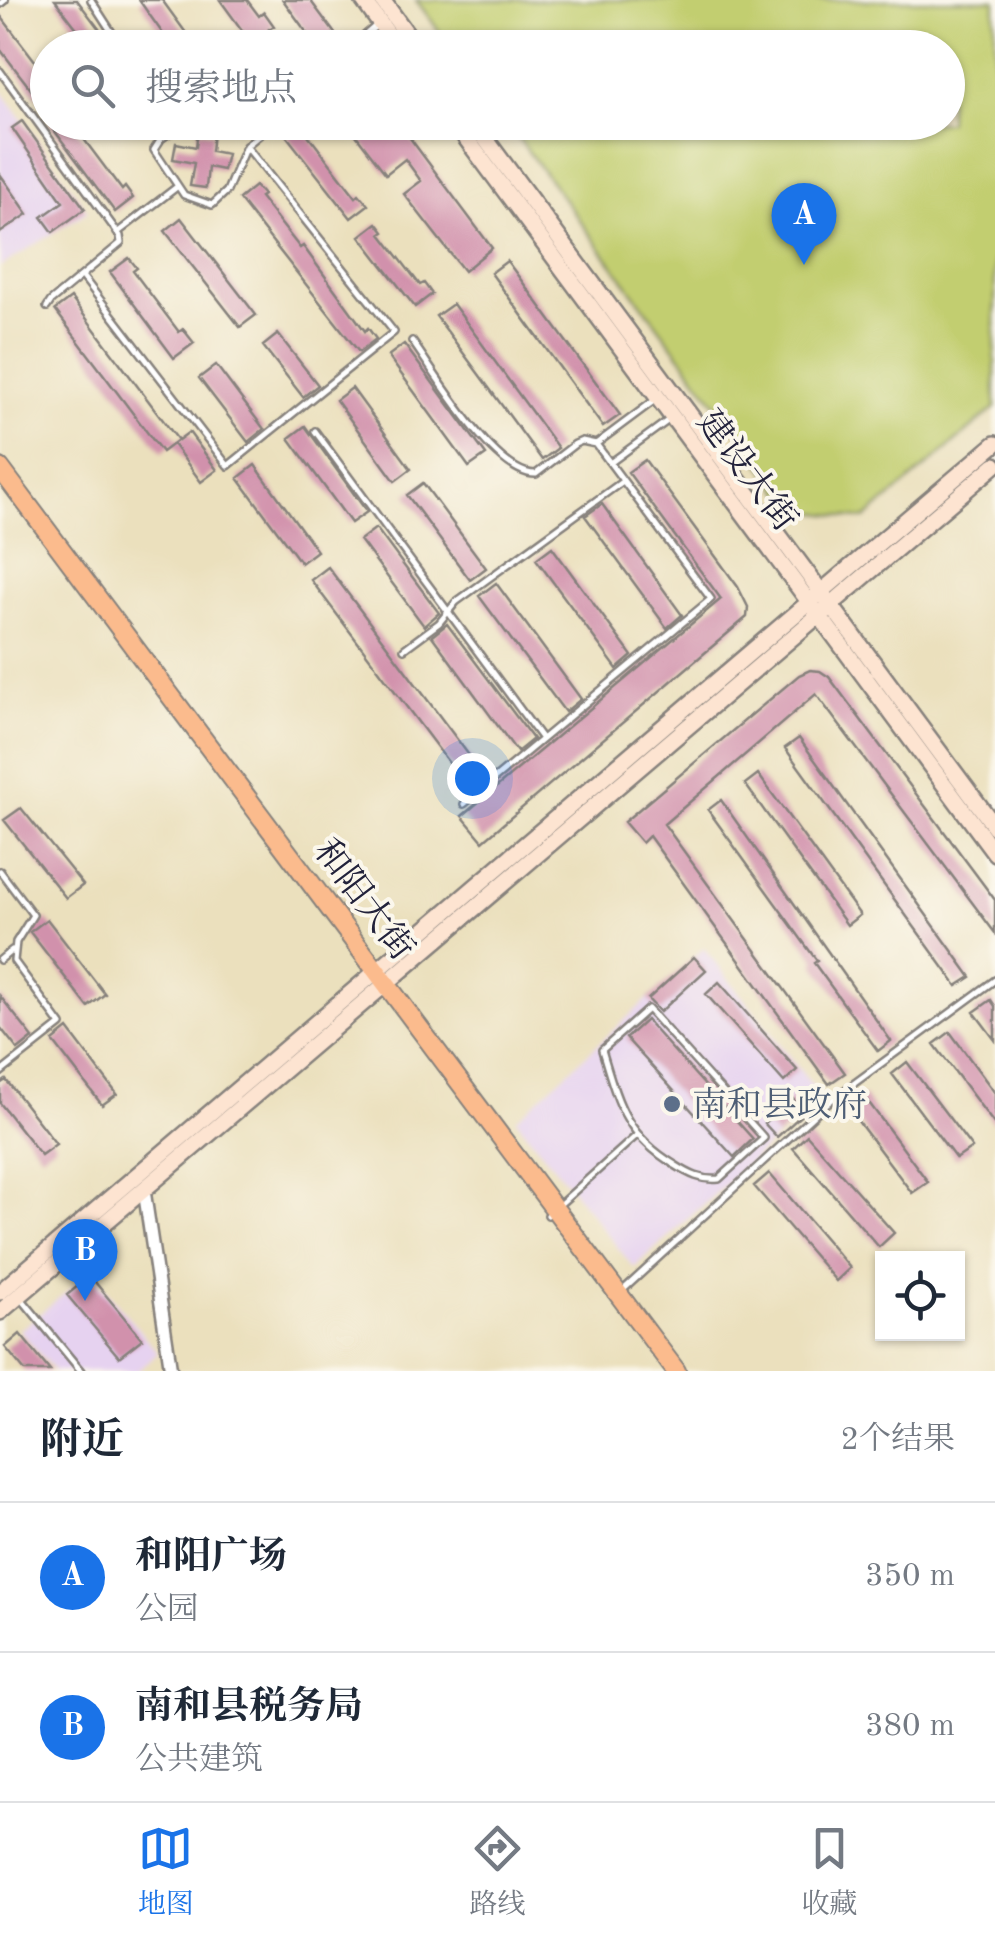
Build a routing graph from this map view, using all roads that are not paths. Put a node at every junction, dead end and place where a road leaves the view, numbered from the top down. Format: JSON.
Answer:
{"nodes":[{"id":1,"x":91,"y":0,"type":"edge"},
{"id":2,"x":363,"y":0,"type":"edge"},
{"id":3,"x":382,"y":0,"type":"edge"},
{"id":4,"x":380,"y":23,"type":"junction"},
{"id":5,"x":110,"y":30,"type":"edge"},
{"id":6,"x":372,"y":30,"type":"edge"},
{"id":7,"x":385,"y":30,"type":"edge"},
{"id":8,"x":404,"y":30,"type":"edge"},
{"id":9,"x":0,"y":71,"type":"edge"},
{"id":10,"x":30,"y":112,"type":"edge"},
{"id":11,"x":50,"y":140,"type":"edge"},
{"id":12,"x":161,"y":140,"type":"edge"},
{"id":13,"x":253,"y":140,"type":"edge"},
{"id":14,"x":467,"y":140,"type":"edge"},
{"id":15,"x":485,"y":140,"type":"edge"},
{"id":16,"x":246,"y":146,"type":"junction"},
{"id":17,"x":178,"y":186,"type":"junction"},
{"id":18,"x":117,"y":232,"type":"junction"},
{"id":19,"x":82,"y":276,"type":"junction"},
{"id":20,"x":47,"y":308,"type":"dead end"},
{"id":21,"x":412,"y":341,"type":"dead end"},
{"id":22,"x":658,"y":398,"type":"junction"},
{"id":23,"x":672,"y":418,"type":"junction"},
{"id":24,"x":315,"y":431,"type":"dead end"},
{"id":25,"x":596,"y":444,"type":"junction"},
{"id":26,"x":995,"y":444,"type":"edge"},
{"id":27,"x":610,"y":464,"type":"junction"},
{"id":28,"x":995,"y":465,"type":"edge"},
{"id":29,"x":0,"y":468,"type":"edge"},
{"id":30,"x":623,"y":481,"type":"junction"},
{"id":31,"x":0,"y":485,"type":"edge"},
{"id":32,"x":820,"y":604,"type":"junction"},
{"id":33,"x":448,"y":611,"type":"junction"},
{"id":34,"x":404,"y":649,"type":"dead end"},
{"id":35,"x":542,"y":739,"type":"junction"},
{"id":36,"x":464,"y":804,"type":"dead end"},
{"id":37,"x":995,"y":827,"type":"edge"},
{"id":38,"x":995,"y":853,"type":"edge"},
{"id":39,"x":0,"y":872,"type":"edge"},
{"id":40,"x":14,"y":948,"type":"junction"},
{"id":41,"x":0,"y":960,"type":"edge"},
{"id":42,"x":379,"y":980,"type":"junction"},
{"id":43,"x":995,"y":980,"type":"edge"},
{"id":44,"x":0,"y":1073,"type":"edge"},
{"id":45,"x":637,"y":1135,"type":"junction"},
{"id":46,"x":144,"y":1190,"type":"junction"},
{"id":47,"x":552,"y":1212,"type":"junction"},
{"id":48,"x":0,"y":1292,"type":"edge"},
{"id":49,"x":619,"y":1294,"type":"junction"},
{"id":50,"x":20,"y":1296,"type":"junction"},
{"id":51,"x":0,"y":1312,"type":"edge"},
{"id":52,"x":81,"y":1371,"type":"edge"},
{"id":53,"x":171,"y":1371,"type":"edge"},
{"id":54,"x":664,"y":1371,"type":"edge"},
{"id":55,"x":676,"y":1371,"type":"edge"}],
"edges":[{"from":1,"to":5,"type":"lane"},
{"from":2,"to":4,"type":"main road"},
{"from":3,"to":8,"type":"main road"},
{"from":4,"to":6,"type":"lane"},
{"from":4,"to":7,"type":"main road"},
{"from":9,"to":10,"type":"lane"},
{"from":11,"to":18,"type":"lane"},
{"from":12,"to":17,"type":"lane"},
{"from":13,"to":16,"type":"lane"},
{"from":14,"to":22,"type":"main road","name":"建设大街"},
{"from":15,"to":32,"type":"main road","name":"建设大街"},
{"from":16,"to":17,"type":"lane"},
{"from":16,"to":19,"type":"lane"},
{"from":17,"to":18,"type":"lane"},
{"from":18,"to":19,"type":"lane"},
{"from":19,"to":20,"type":"lane"},
{"from":21,"to":25,"type":"lane"},
{"from":22,"to":23,"type":"main road","name":"建设大街"},
{"from":22,"to":25,"type":"lane"},
{"from":23,"to":27,"type":"lane"},
{"from":23,"to":32,"type":"main road","name":"建设大街"},
{"from":24,"to":33,"type":"lane"},
{"from":25,"to":27,"type":"lane"},
{"from":26,"to":32,"type":"main road"},
{"from":27,"to":30,"type":"lane"},
{"from":28,"to":32,"type":"main road"},
{"from":29,"to":42,"type":"main road","name":"和阳大街"},
{"from":30,"to":33,"type":"lane"},
{"from":30,"to":35,"type":"lane"},
{"from":31,"to":42,"type":"main road","name":"和阳大街"},
{"from":32,"to":37,"type":"main road","name":"建设大街"},
{"from":32,"to":38,"type":"main road","name":"建设大街"},
{"from":32,"to":42,"type":"main road"},
{"from":33,"to":34,"type":"lane"},
{"from":33,"to":35,"type":"lane"},
{"from":35,"to":36,"type":"lane"},
{"from":39,"to":40,"type":"lane"},
{"from":40,"to":41,"type":"lane"},
{"from":40,"to":44,"type":"lane"},
{"from":42,"to":46,"type":"main road"},
{"from":42,"to":47,"type":"main road","name":"和阳大街"},
{"from":42,"to":48,"type":"main road"},
{"from":43,"to":49,"type":"lane"},
{"from":45,"to":45,"type":"lane"},
{"from":45,"to":47,"type":"lane"},
{"from":46,"to":50,"type":"main road"},
{"from":46,"to":53,"type":"street"},
{"from":47,"to":49,"type":"main road","name":"和阳大街"},
{"from":47,"to":54,"type":"main road","name":"和阳大街"},
{"from":49,"to":55,"type":"main road","name":"和阳大街"},
{"from":50,"to":51,"type":"main road"},
{"from":50,"to":52,"type":"lane"}]}
